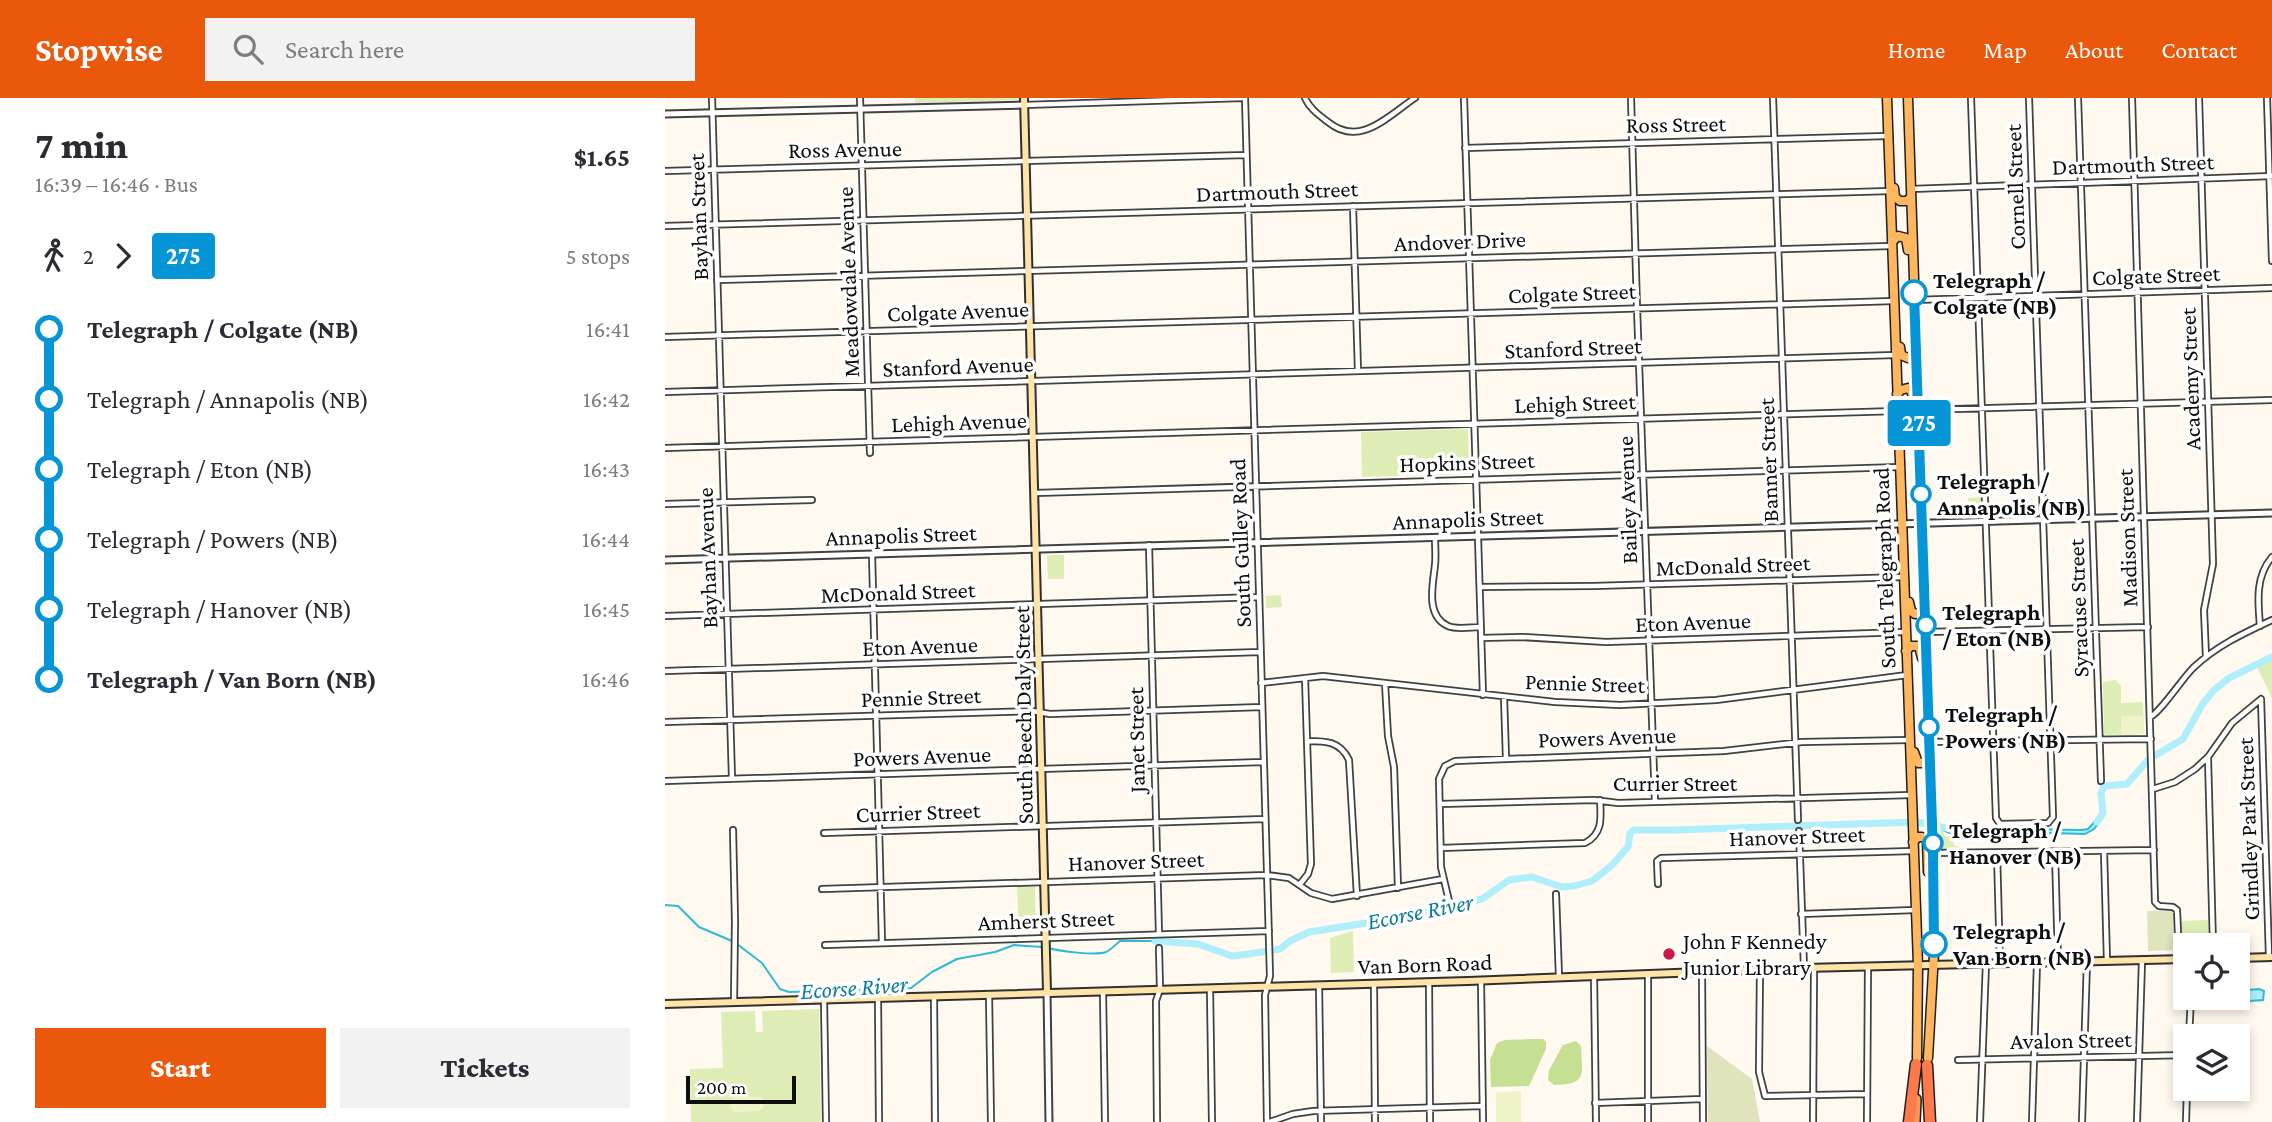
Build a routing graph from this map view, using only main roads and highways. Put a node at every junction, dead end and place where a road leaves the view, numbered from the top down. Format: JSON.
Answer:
{"nodes":[{"id":1,"x":1887,"y":98,"type":"edge"},
{"id":2,"x":1908,"y":98,"type":"edge"},
{"id":3,"x":1024,"y":102,"type":"edge"},
{"id":4,"x":1888,"y":132,"type":"junction"},
{"id":5,"x":1911,"y":193,"type":"junction"},
{"id":6,"x":1892,"y":244,"type":"junction"},
{"id":7,"x":1893,"y":278,"type":"junction"},
{"id":8,"x":1915,"y":319,"type":"junction"},
{"id":9,"x":1917,"y":352,"type":"junction"},
{"id":10,"x":1897,"y":394,"type":"junction"},
{"id":11,"x":1920,"y":470,"type":"junction"},
{"id":12,"x":1902,"y":538,"type":"junction"},
{"id":13,"x":1925,"y":608,"type":"junction"},
{"id":14,"x":1906,"y":651,"type":"junction"},
{"id":15,"x":1907,"y":679,"type":"junction"},
{"id":16,"x":1929,"y":720,"type":"junction"},
{"id":17,"x":1930,"y":758,"type":"junction"},
{"id":18,"x":1914,"y":847,"type":"junction"},
{"id":19,"x":1934,"y":898,"type":"junction"},
{"id":20,"x":1915,"y":911,"type":"junction"},
{"id":21,"x":1934,"y":914,"type":"junction"},
{"id":22,"x":2270,"y":957,"type":"edge"},
{"id":23,"x":2250,"y":958,"type":"edge"},
{"id":24,"x":2173,"y":959,"type":"edge"},
{"id":25,"x":1918,"y":965,"type":"junction"},
{"id":26,"x":1934,"y":965,"type":"junction"},
{"id":27,"x":1047,"y":992,"type":"junction"},
{"id":28,"x":665,"y":1004,"type":"edge"},
{"id":29,"x":1922,"y":1061,"type":"junction"},
{"id":30,"x":1909,"y":1122,"type":"edge"},
{"id":31,"x":1915,"y":1122,"type":"edge"},
{"id":32,"x":1928,"y":1122,"type":"edge"}],
"edges":[{"from":1,"to":4,"type":"main road","name":"South Telegraph Road"},
{"from":2,"to":5,"type":"main road","name":"South Telegraph Road"},
{"from":3,"to":27,"type":"main road","name":"South Beech Daly Street"},
{"from":4,"to":5,"type":"main road"},
{"from":4,"to":6,"type":"main road","name":"South Telegraph Road"},
{"from":5,"to":8,"type":"main road","name":"South Telegraph Road"},
{"from":6,"to":7,"type":"main road","name":"South Telegraph Road"},
{"from":6,"to":8,"type":"main road"},
{"from":7,"to":9,"type":"main road"},
{"from":7,"to":10,"type":"main road","name":"South Telegraph Road"},
{"from":8,"to":9,"type":"main road","name":"South Telegraph Road"},
{"from":9,"to":11,"type":"main road","name":"South Telegraph Road"},
{"from":10,"to":11,"type":"main road"},
{"from":10,"to":12,"type":"main road","name":"South Telegraph Road"},
{"from":11,"to":13,"type":"main road","name":"South Telegraph Road"},
{"from":12,"to":13,"type":"main road"},
{"from":12,"to":14,"type":"main road","name":"South Telegraph Road"},
{"from":13,"to":16,"type":"main road","name":"South Telegraph Road"},
{"from":14,"to":15,"type":"main road","name":"South Telegraph Road"},
{"from":14,"to":16,"type":"main road"},
{"from":15,"to":17,"type":"main road"},
{"from":15,"to":18,"type":"main road","name":"South Telegraph Road"},
{"from":16,"to":17,"type":"main road","name":"South Telegraph Road"},
{"from":17,"to":19,"type":"main road","name":"South Telegraph Road"},
{"from":18,"to":19,"type":"main road"},
{"from":18,"to":20,"type":"main road","name":"South Telegraph Road"},
{"from":19,"to":21,"type":"main road","name":"South Telegraph Road"},
{"from":20,"to":21,"type":"main road"},
{"from":20,"to":25,"type":"main road","name":"South Telegraph Road"},
{"from":21,"to":26,"type":"main road","name":"South Telegraph Road"},
{"from":22,"to":23,"type":"main road"},
{"from":24,"to":26,"type":"main road","name":"Van Born Road"},
{"from":25,"to":26,"type":"main road","name":"Van Born Road"},
{"from":25,"to":27,"type":"main road","name":"Van Born Road"},
{"from":25,"to":29,"type":"main road","name":"South Telegraph Road"},
{"from":26,"to":29,"type":"main road","name":"South Telegraph Road"},
{"from":27,"to":28,"type":"main road","name":"Van Born Road"},
{"from":29,"to":30,"type":"highway"},
{"from":29,"to":31,"type":"highway","name":"South Telegraph Road"},
{"from":29,"to":32,"type":"highway"}]}
